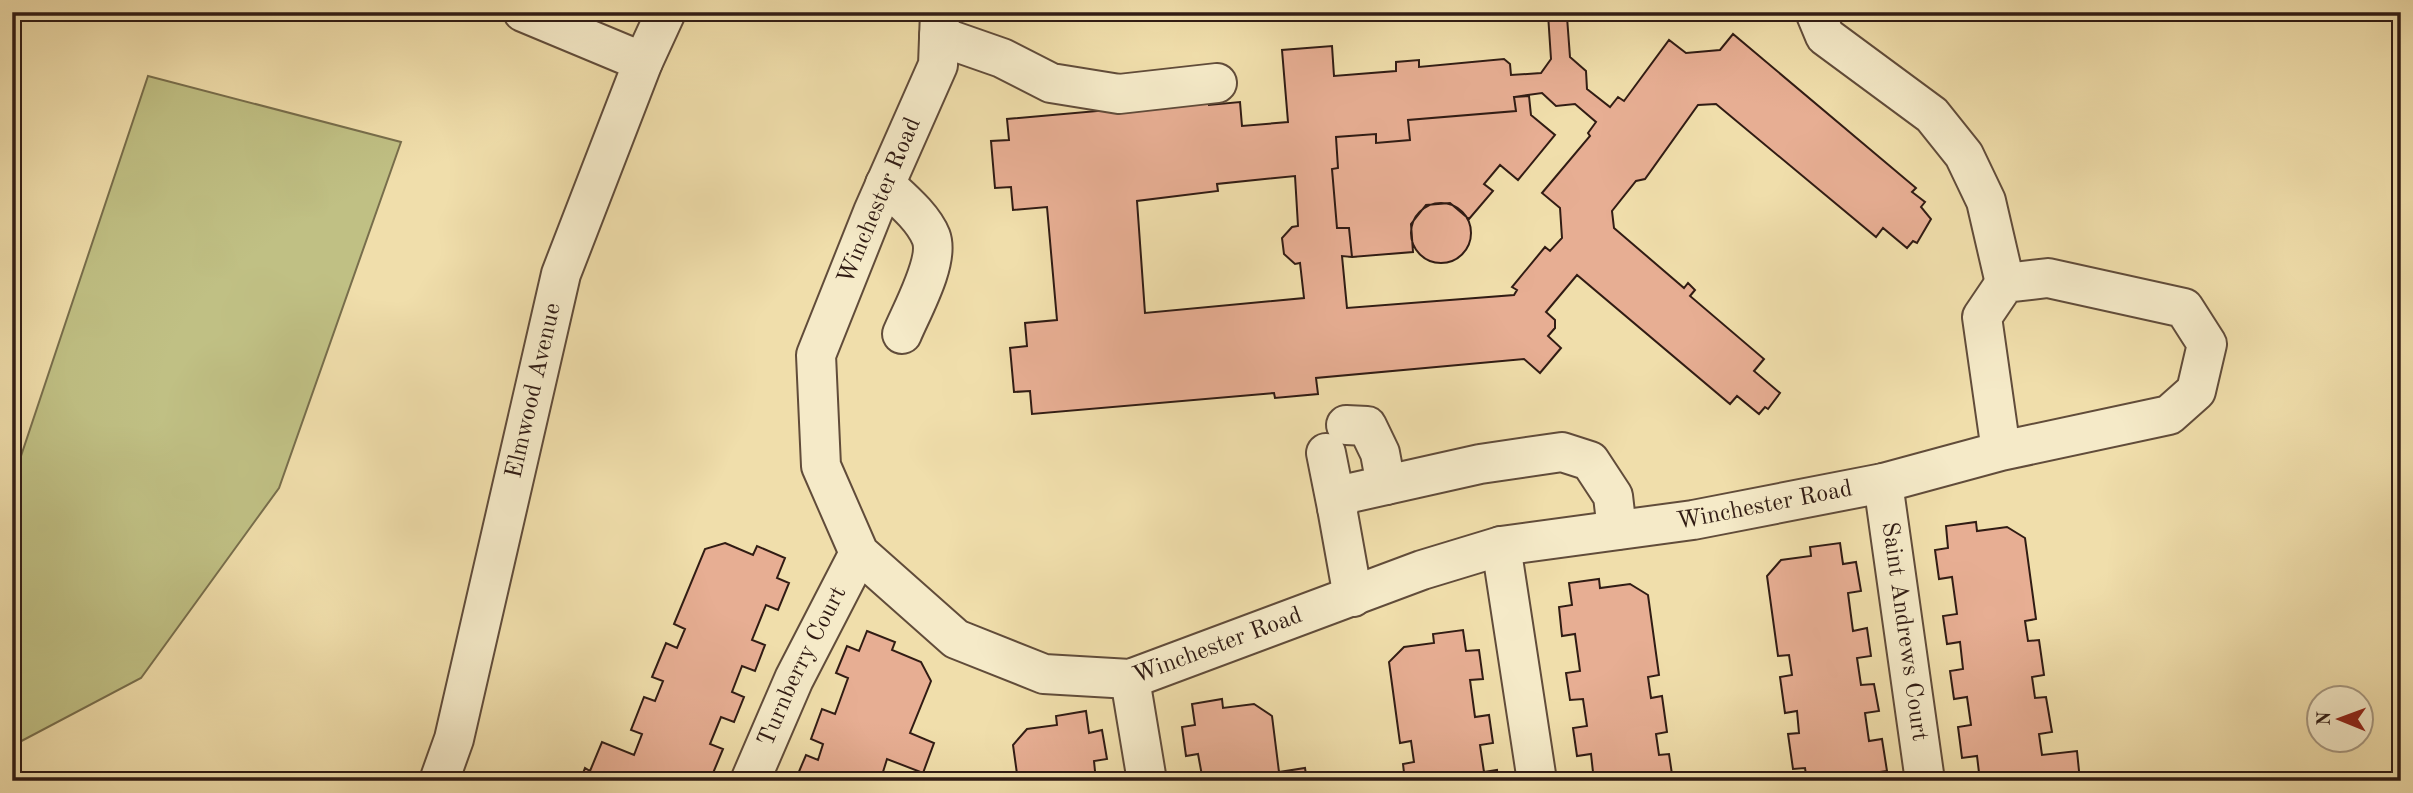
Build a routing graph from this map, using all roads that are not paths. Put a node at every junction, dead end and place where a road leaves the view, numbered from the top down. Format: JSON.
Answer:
{"nodes":[{"id":1,"x":523,"y":12,"type":"edge"},
{"id":2,"x":666,"y":12,"type":"edge"},
{"id":3,"x":1815,"y":12,"type":"edge"},
{"id":4,"x":939,"y":24,"type":"edge"},
{"id":5,"x":643,"y":62,"type":"junction"},
{"id":6,"x":1216,"y":83,"type":"dead end"},
{"id":7,"x":886,"y":184,"type":"junction"},
{"id":8,"x":2005,"y":283,"type":"junction"},
{"id":9,"x":902,"y":334,"type":"dead end"},
{"id":10,"x":2001,"y":451,"type":"junction"},
{"id":11,"x":1883,"y":483,"type":"junction"},
{"id":12,"x":1386,"y":485,"type":"junction"},
{"id":13,"x":1338,"y":508,"type":"junction"},
{"id":14,"x":1618,"y":530,"type":"junction"},
{"id":15,"x":1502,"y":546,"type":"junction"},
{"id":16,"x":859,"y":553,"type":"junction"},
{"id":17,"x":1353,"y":597,"type":"junction"},
{"id":18,"x":1130,"y":679,"type":"junction"},
{"id":19,"x":439,"y":781,"type":"edge"},
{"id":20,"x":750,"y":781,"type":"edge"},
{"id":21,"x":1147,"y":781,"type":"edge"},
{"id":22,"x":1537,"y":781,"type":"edge"},
{"id":23,"x":1925,"y":781,"type":"edge"}],
"edges":[{"from":1,"to":5,"type":"street"},
{"from":2,"to":5,"type":"street","name":"Elmwood Avenue"},
{"from":3,"to":8,"type":"street"},
{"from":4,"to":6,"type":"street"},
{"from":4,"to":7,"type":"street","name":"Winchester Road"},
{"from":5,"to":19,"type":"street","name":"Elmwood Avenue"},
{"from":7,"to":9,"type":"street"},
{"from":7,"to":16,"type":"street","name":"Winchester Road"},
{"from":8,"to":10,"type":"street"},
{"from":8,"to":10,"type":"street","name":"Winchester Road"},
{"from":10,"to":11,"type":"street","name":"Winchester Road"},
{"from":11,"to":14,"type":"street","name":"Winchester Road"},
{"from":11,"to":23,"type":"street","name":"Saint Andrews Court"},
{"from":12,"to":13,"type":"street"},
{"from":12,"to":13,"type":"street"},
{"from":12,"to":14,"type":"street"},
{"from":13,"to":17,"type":"street"},
{"from":14,"to":15,"type":"street","name":"Winchester Road"},
{"from":15,"to":17,"type":"street","name":"Winchester Road"},
{"from":15,"to":22,"type":"street"},
{"from":16,"to":18,"type":"street","name":"Winchester Road"},
{"from":16,"to":20,"type":"street","name":"Turnberry Court"},
{"from":17,"to":18,"type":"street","name":"Winchester Road"},
{"from":18,"to":21,"type":"street"}]}
